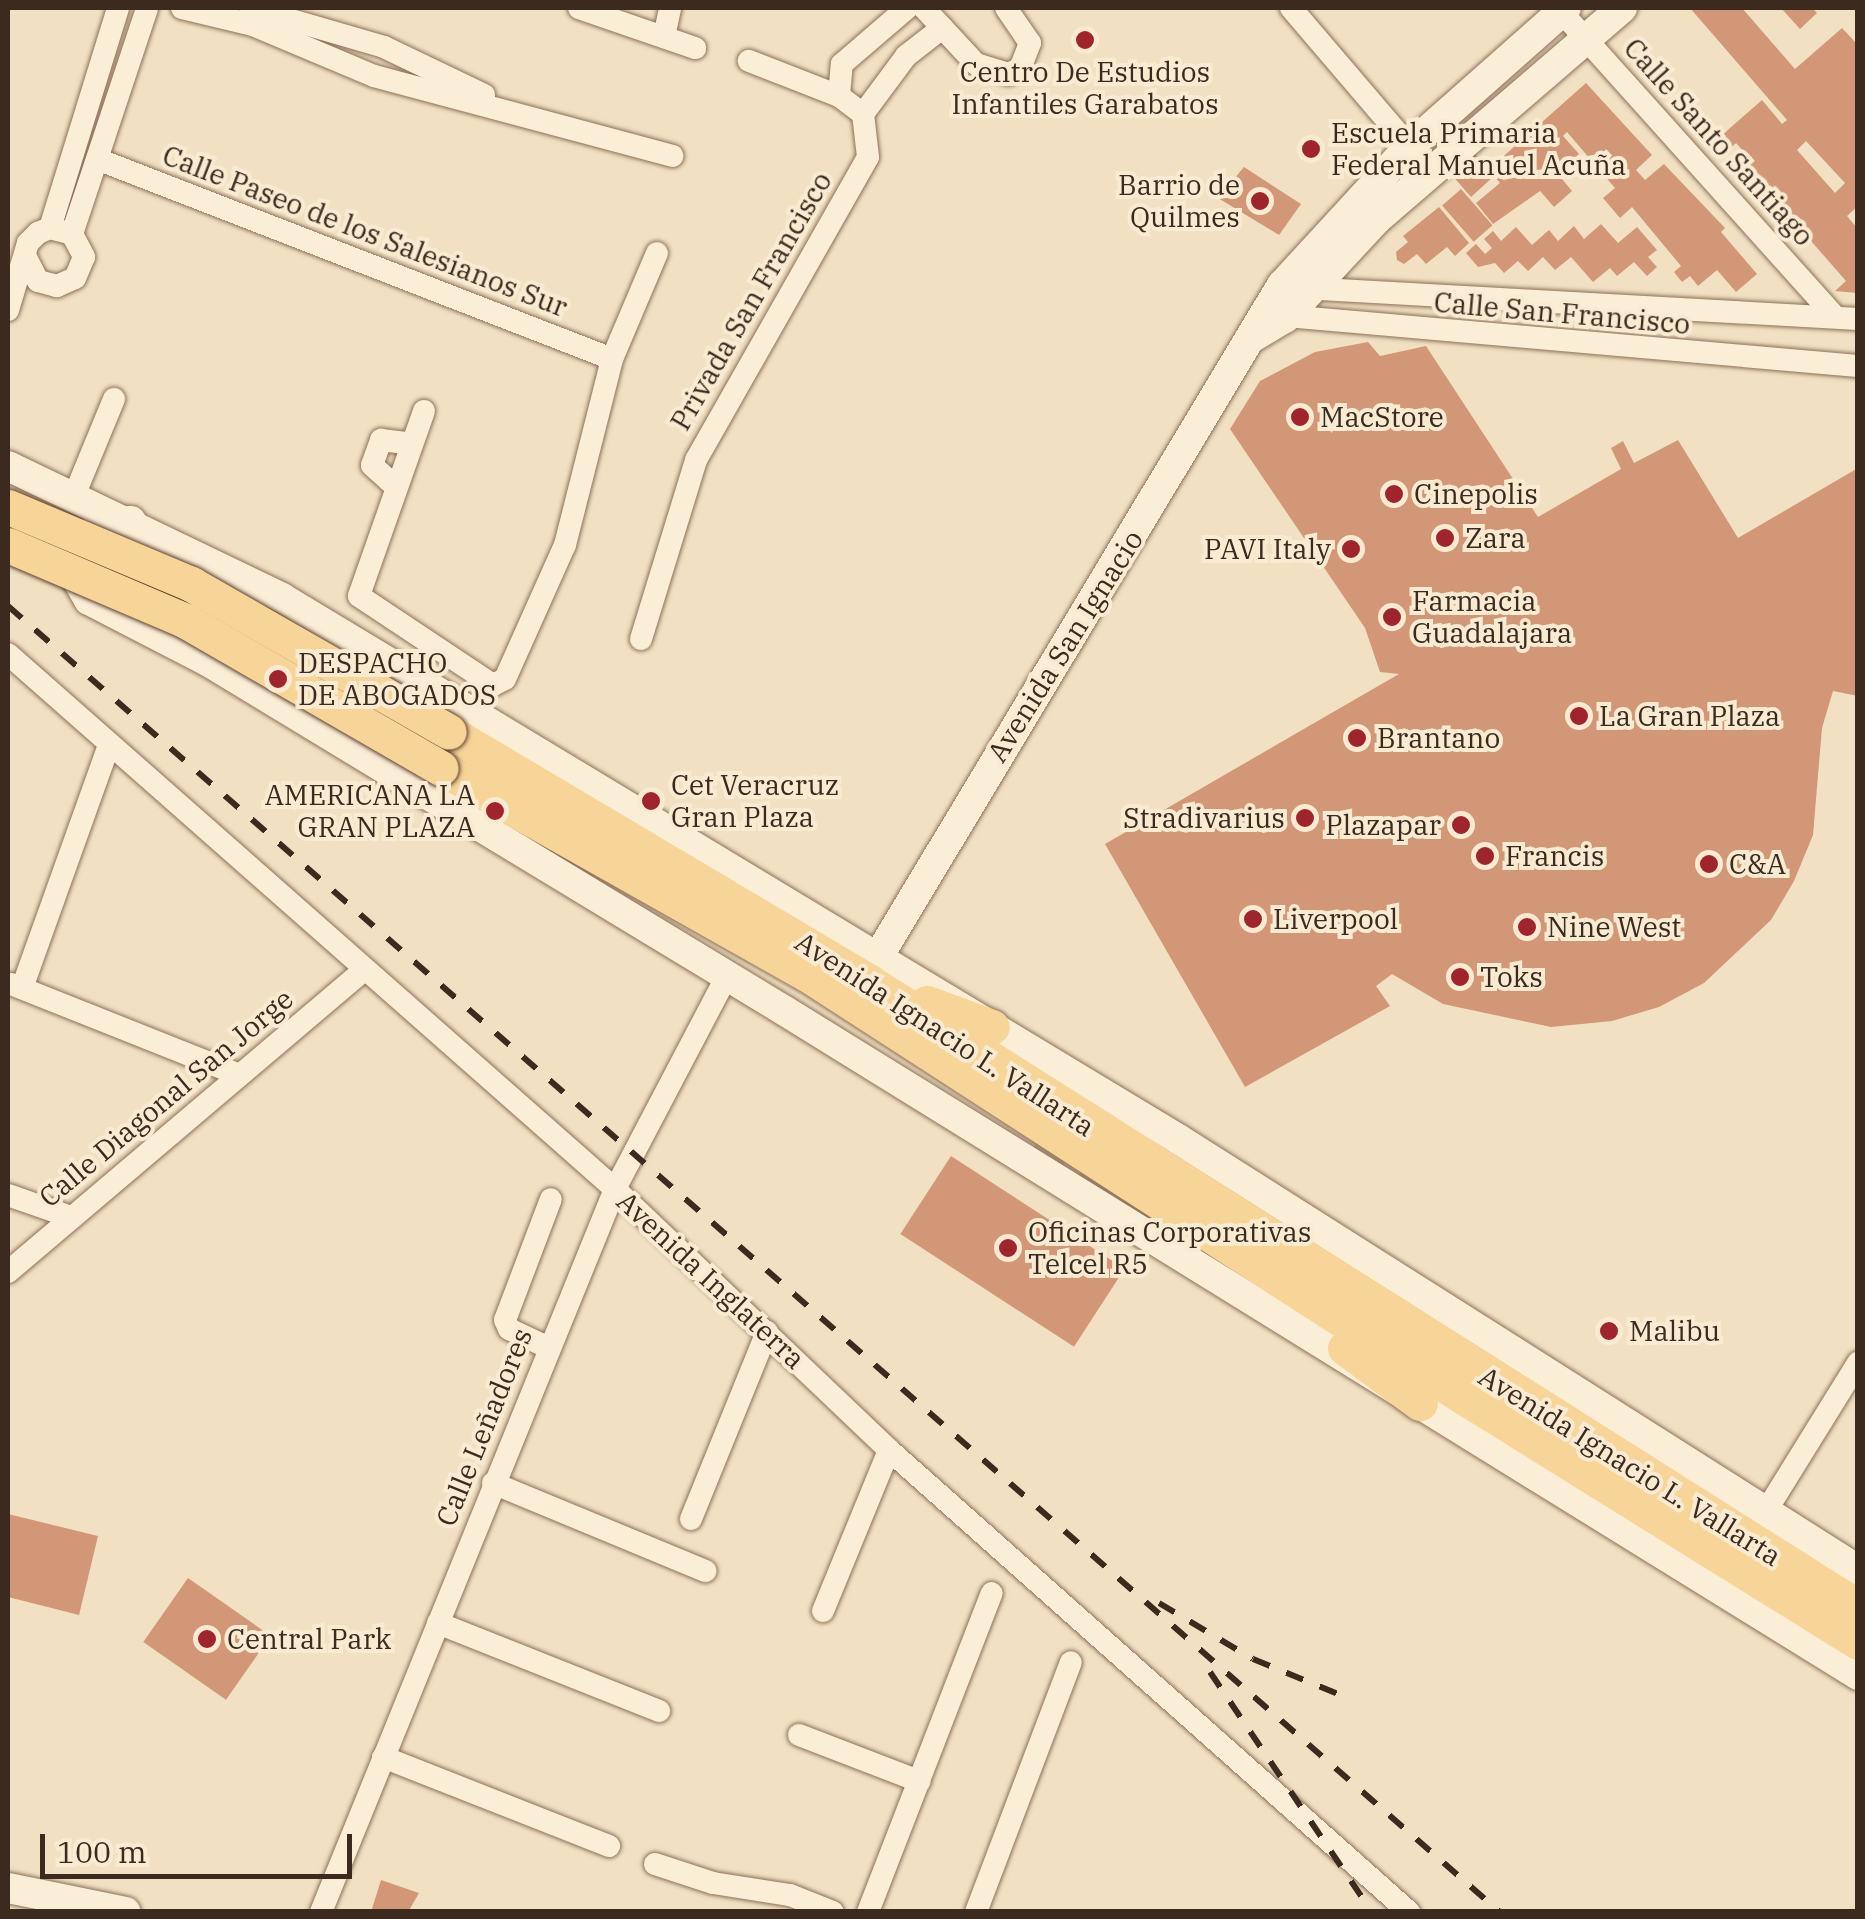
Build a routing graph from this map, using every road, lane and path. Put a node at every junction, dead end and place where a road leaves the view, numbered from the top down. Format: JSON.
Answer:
{"nodes":[{"id":1,"x":118,"y":8,"type":"edge"},
{"id":2,"x":147,"y":8,"type":"edge"},
{"id":3,"x":186,"y":8,"type":"edge"},
{"id":4,"x":580,"y":8,"type":"edge"},
{"id":5,"x":670,"y":8,"type":"edge"},
{"id":6,"x":907,"y":8,"type":"edge"},
{"id":7,"x":924,"y":8,"type":"edge"},
{"id":8,"x":1006,"y":8,"type":"edge"},
{"id":9,"x":1292,"y":8,"type":"edge"},
{"id":10,"x":1622,"y":8,"type":"edge"},
{"id":11,"x":1562,"y":9,"type":"edge"},
{"id":12,"x":254,"y":15,"type":"edge"},
{"id":13,"x":942,"y":28,"type":"junction"},
{"id":14,"x":664,"y":37,"type":"junction"},
{"id":15,"x":1586,"y":39,"type":"junction"},
{"id":16,"x":695,"y":48,"type":"dead end"},
{"id":17,"x":750,"y":61,"type":"dead end"},
{"id":18,"x":840,"y":96,"type":"junction"},
{"id":19,"x":863,"y":114,"type":"junction"},
{"id":20,"x":1410,"y":146,"type":"junction"},
{"id":21,"x":672,"y":156,"type":"dead end"},
{"id":22,"x":97,"y":159,"type":"junction"},
{"id":23,"x":1431,"y":172,"type":"junction"},
{"id":24,"x":61,"y":231,"type":"junction"},
{"id":25,"x":658,"y":253,"type":"dead end"},
{"id":26,"x":25,"y":255,"type":"junction"},
{"id":27,"x":1297,"y":287,"type":"junction"},
{"id":28,"x":8,"y":310,"type":"edge"},
{"id":29,"x":1642,"y":312,"type":"junction"},
{"id":30,"x":1846,"y":318,"type":"edge"},
{"id":31,"x":1267,"y":322,"type":"junction"},
{"id":32,"x":1654,"y":352,"type":"junction"},
{"id":33,"x":612,"y":359,"type":"junction"},
{"id":34,"x":1858,"y":366,"type":"edge"},
{"id":35,"x":114,"y":399,"type":"dead end"},
{"id":36,"x":424,"y":411,"type":"dead end"},
{"id":37,"x":8,"y":466,"type":"edge"},
{"id":38,"x":74,"y":496,"type":"junction"},
{"id":39,"x":8,"y":507,"type":"edge"},
{"id":40,"x":130,"y":521,"type":"junction"},
{"id":41,"x":8,"y":546,"type":"edge"},
{"id":42,"x":641,"y":638,"type":"dead end"},
{"id":43,"x":8,"y":654,"type":"edge"},
{"id":44,"x":108,"y":748,"type":"junction"},
{"id":45,"x":364,"y":970,"type":"junction"},
{"id":46,"x":875,"y":970,"type":"junction"},
{"id":47,"x":807,"y":974,"type":"junction"},
{"id":48,"x":727,"y":976,"type":"junction"},
{"id":49,"x":15,"y":985,"type":"edge"},
{"id":50,"x":992,"y":1027,"type":"joint"},
{"id":51,"x":240,"y":1075,"type":"junction"},
{"id":52,"x":1034,"y":1146,"type":"tunnel mouth"},
{"id":53,"x":615,"y":1188,"type":"junction"},
{"id":54,"x":8,"y":1195,"type":"edge"},
{"id":55,"x":551,"y":1199,"type":"dead end"},
{"id":56,"x":72,"y":1217,"type":"junction"},
{"id":57,"x":1176,"y":1232,"type":"tunnel mouth"},
{"id":58,"x":18,"y":1250,"type":"edge"},
{"id":59,"x":8,"y":1272,"type":"edge"},
{"id":60,"x":767,"y":1332,"type":"junction"},
{"id":61,"x":549,"y":1348,"type":"junction"},
{"id":62,"x":1858,"y":1363,"type":"edge"},
{"id":63,"x":1420,"y":1404,"type":"junction"},
{"id":64,"x":890,"y":1450,"type":"junction"},
{"id":65,"x":493,"y":1483,"type":"junction"},
{"id":66,"x":1562,"y":1490,"type":"junction"},
{"id":67,"x":1654,"y":1515,"type":"junction"},
{"id":68,"x":692,"y":1518,"type":"dead end"},
{"id":69,"x":1757,"y":1525,"type":"junction"},
{"id":70,"x":1858,"y":1570,"type":"edge"},
{"id":71,"x":705,"y":1571,"type":"dead end"},
{"id":72,"x":992,"y":1593,"type":"dead end"},
{"id":73,"x":1858,"y":1607,"type":"edge"},
{"id":74,"x":822,"y":1611,"type":"dead end"},
{"id":75,"x":438,"y":1624,"type":"junction"},
{"id":76,"x":1858,"y":1642,"type":"edge"},
{"id":77,"x":1071,"y":1662,"type":"dead end"},
{"id":78,"x":1858,"y":1675,"type":"edge"},
{"id":79,"x":659,"y":1712,"type":"dead end"},
{"id":80,"x":799,"y":1734,"type":"dead end"},
{"id":81,"x":383,"y":1758,"type":"junction"},
{"id":82,"x":919,"y":1781,"type":"junction"},
{"id":83,"x":609,"y":1846,"type":"dead end"},
{"id":84,"x":654,"y":1864,"type":"dead end"},
{"id":85,"x":8,"y":1888,"type":"edge"},
{"id":86,"x":126,"y":1912,"type":"edge"},
{"id":87,"x":320,"y":1912,"type":"edge"},
{"id":88,"x":833,"y":1912,"type":"edge"},
{"id":89,"x":868,"y":1912,"type":"edge"},
{"id":90,"x":976,"y":1912,"type":"edge"},
{"id":91,"x":1409,"y":1912,"type":"edge"}],
"edges":[{"from":1,"to":24,"type":"street"},
{"from":2,"to":22,"type":"street"},
{"from":3,"to":12,"type":"street"},
{"from":4,"to":14,"type":"street"},
{"from":5,"to":14,"type":"street"},
{"from":6,"to":18,"type":"street"},
{"from":7,"to":13,"type":"street"},
{"from":8,"to":13,"type":"street"},
{"from":9,"to":20,"type":"street"},
{"from":10,"to":15,"type":"main road","name":"Avenida San Ignacio"},
{"from":11,"to":15,"type":"street","name":"Calle Santo Santiago"},
{"from":11,"to":20,"type":"main road","name":"Avenida San Ignacio"},
{"from":12,"to":21,"type":"street"},
{"from":13,"to":19,"type":"street"},
{"from":14,"to":16,"type":"street"},
{"from":15,"to":23,"type":"main road","name":"Avenida San Ignacio"},
{"from":15,"to":30,"type":"street","name":"Calle Santo Santiago"},
{"from":17,"to":18,"type":"street"},
{"from":18,"to":19,"type":"street"},
{"from":19,"to":42,"type":"street","name":"Privada San Francisco"},
{"from":20,"to":23,"type":"street"},
{"from":20,"to":27,"type":"main road","name":"Avenida San Ignacio"},
{"from":22,"to":24,"type":"street"},
{"from":22,"to":33,"type":"street","name":"Calle Paseo de los Salesianos Sur"},
{"from":23,"to":27,"type":"main road","name":"Avenida San Ignacio"},
{"from":24,"to":26,"type":"street"},
{"from":24,"to":26,"type":"street"},
{"from":25,"to":33,"type":"street"},
{"from":26,"to":28,"type":"street"},
{"from":27,"to":29,"type":"street","name":"Calle San Francisco"},
{"from":27,"to":31,"type":"main road","name":"Avenida San Ignacio"},
{"from":29,"to":30,"type":"street","name":"Calle San Francisco"},
{"from":29,"to":32,"type":"street"},
{"from":31,"to":32,"type":"street","name":"Calle San Francisco"},
{"from":31,"to":46,"type":"main road","name":"Avenida San Ignacio"},
{"from":32,"to":34,"type":"street","name":"Calle San Francisco"},
{"from":33,"to":36,"type":"street"},
{"from":35,"to":38,"type":"street"},
{"from":37,"to":38,"type":"main road"},
{"from":38,"to":40,"type":"main road"},
{"from":39,"to":46,"type":"main road","name":"Avenida Ignacio L. Vallarta","bridge":true},
{"from":40,"to":46,"type":"main road","name":"Avenida Ignacio L. Vallarta"},
{"from":40,"to":48,"type":"main road","name":"Avenida Ignacio L. Vallarta"},
{"from":41,"to":47,"type":"main road","name":"Avenida Ignacio L. Vallarta","bridge":true},
{"from":43,"to":44,"type":"street","name":"Avenida Inglaterra"},
{"from":44,"to":45,"type":"street","name":"Avenida Inglaterra"},
{"from":44,"to":49,"type":"street"},
{"from":45,"to":51,"type":"street","name":"Calle Diagonal San Jorge"},
{"from":45,"to":53,"type":"street","name":"Avenida Inglaterra"},
{"from":46,"to":50,"type":"main road"},
{"from":46,"to":69,"type":"main road","name":"Avenida Ignacio L. Vallarta"},
{"from":47,"to":52,"type":"main road"},
{"from":47,"to":67,"type":"main road","name":"Avenida Ignacio L. Vallarta"},
{"from":48,"to":53,"type":"street","name":"Calle Leñadores"},
{"from":48,"to":63,"type":"main road","name":"Avenida Ignacio L. Vallarta"},
{"from":49,"to":51,"type":"street"},
{"from":50,"to":69,"type":"main road","name":"Avenida Ignacio L. Vallarta"},
{"from":51,"to":56,"type":"street","name":"Calle Diagonal San Jorge"},
{"from":53,"to":60,"type":"street","name":"Avenida Inglaterra"},
{"from":53,"to":61,"type":"street","name":"Calle Leñadores"},
{"from":54,"to":56,"type":"street"},
{"from":55,"to":61,"type":"street"},
{"from":56,"to":58,"type":"street","name":"Calle Diagonal San Jorge"},
{"from":57,"to":63,"type":"main road"},
{"from":58,"to":59,"type":"street","name":"Calle Diagonal San Jorge"},
{"from":60,"to":64,"type":"street","name":"Avenida Inglaterra"},
{"from":60,"to":68,"type":"street"},
{"from":61,"to":65,"type":"street","name":"Calle Leñadores"},
{"from":62,"to":69,"type":"street"},
{"from":63,"to":66,"type":"main road","name":"Avenida Ignacio L. Vallarta"},
{"from":64,"to":74,"type":"street"},
{"from":64,"to":91,"type":"street","name":"Avenida Inglaterra"},
{"from":65,"to":71,"type":"street"},
{"from":65,"to":75,"type":"street","name":"Calle Leñadores"},
{"from":66,"to":67,"type":"main road"},
{"from":66,"to":78,"type":"main road","name":"Avenida Ignacio L. Vallarta"},
{"from":67,"to":76,"type":"main road","name":"Avenida Ignacio L. Vallarta"},
{"from":69,"to":70,"type":"main road","name":"Avenida Ignacio L. Vallarta"},
{"from":69,"to":73,"type":"main road","name":"Avenida Ignacio L. Vallarta"},
{"from":72,"to":82,"type":"street"},
{"from":75,"to":79,"type":"street"},
{"from":75,"to":81,"type":"street","name":"Calle Leñadores"},
{"from":77,"to":90,"type":"street"},
{"from":80,"to":82,"type":"street"},
{"from":81,"to":83,"type":"street"},
{"from":81,"to":87,"type":"street","name":"Calle Leñadores"},
{"from":82,"to":89,"type":"street"},
{"from":84,"to":88,"type":"street"},
{"from":85,"to":86,"type":"main road"}]}
